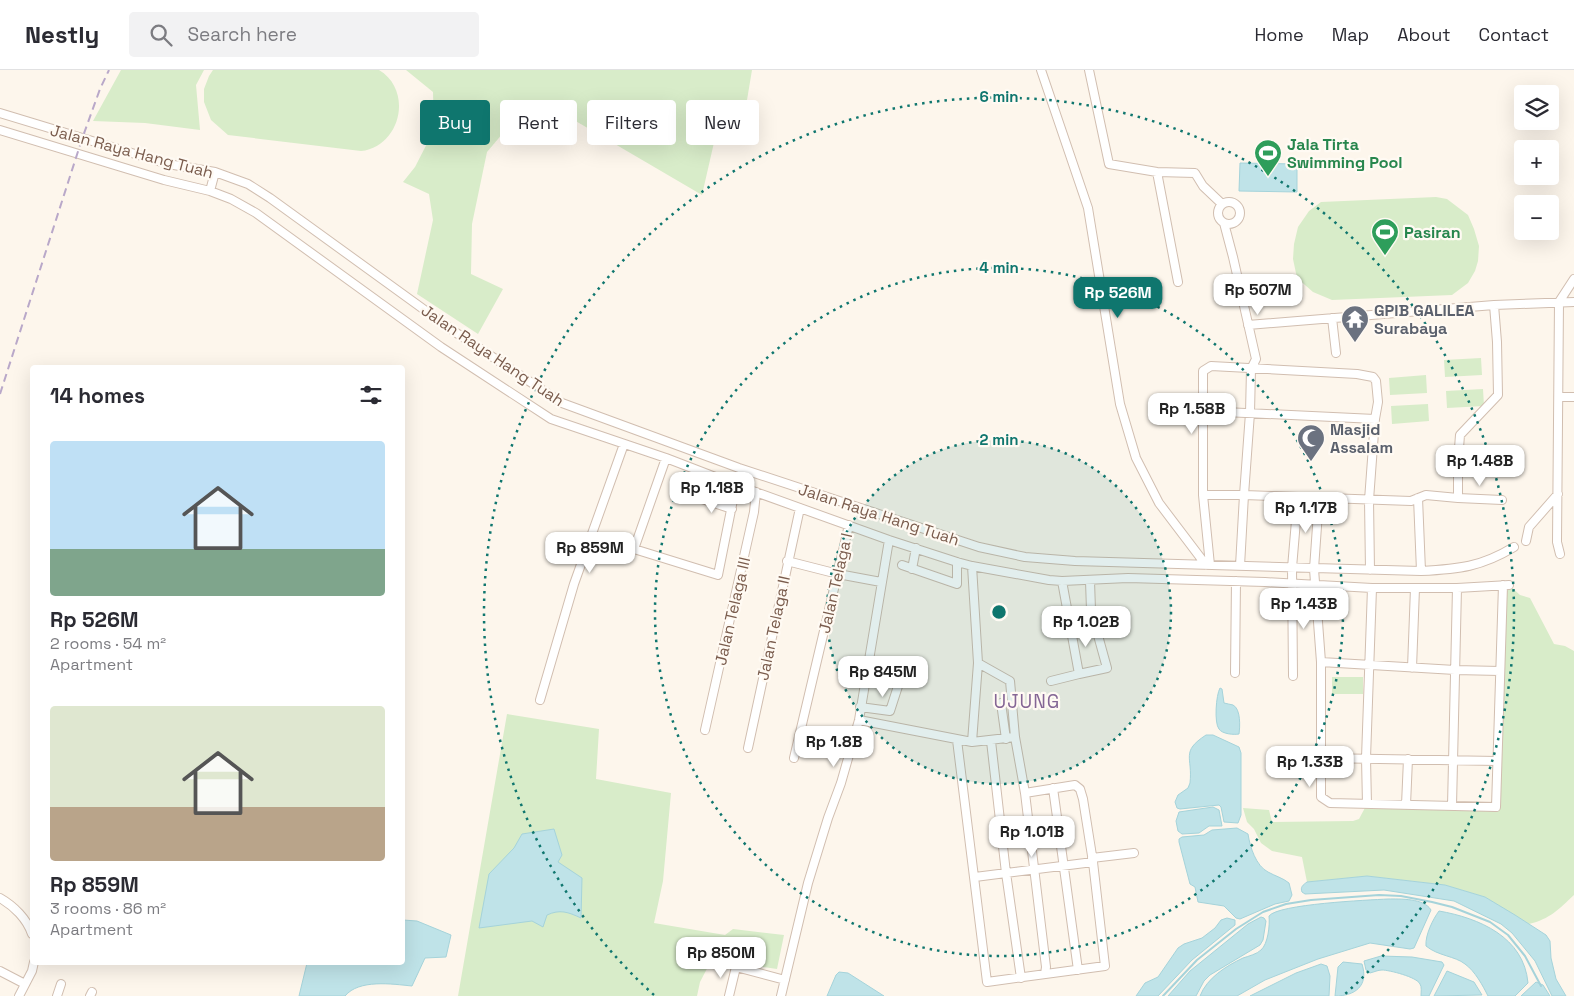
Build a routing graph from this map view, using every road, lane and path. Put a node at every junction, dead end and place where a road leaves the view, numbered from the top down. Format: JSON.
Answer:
{"nodes":[{"id":1,"x":1041,"y":70,"type":"edge"},
{"id":2,"x":1089,"y":70,"type":"edge"},
{"id":3,"x":0,"y":113,"type":"edge"},
{"id":4,"x":17,"y":119,"type":"junction"},
{"id":5,"x":0,"y":130,"type":"edge"},
{"id":6,"x":11,"y":134,"type":"junction"},
{"id":7,"x":215,"y":172,"type":"junction"},
{"id":8,"x":1158,"y":172,"type":"junction"},
{"id":9,"x":210,"y":191,"type":"junction"},
{"id":10,"x":1222,"y":204,"type":"junction"},
{"id":11,"x":1224,"y":223,"type":"junction"},
{"id":12,"x":1574,"y":279,"type":"edge"},
{"id":13,"x":1178,"y":282,"type":"dead end"},
{"id":14,"x":1559,"y":302,"type":"junction"},
{"id":15,"x":1574,"y":302,"type":"edge"},
{"id":16,"x":1494,"y":305,"type":"junction"},
{"id":17,"x":1332,"y":318,"type":"junction"},
{"id":18,"x":1248,"y":325,"type":"junction"},
{"id":19,"x":1336,"y":353,"type":"dead end"},
{"id":20,"x":1251,"y":369,"type":"junction"},
{"id":21,"x":1559,"y":397,"type":"junction"},
{"id":22,"x":1574,"y":397,"type":"edge"},
{"id":23,"x":1203,"y":411,"type":"junction"},
{"id":24,"x":1250,"y":413,"type":"junction"},
{"id":25,"x":1375,"y":419,"type":"junction"},
{"id":26,"x":624,"y":444,"type":"junction"},
{"id":27,"x":666,"y":458,"type":"junction"},
{"id":28,"x":736,"y":486,"type":"junction"},
{"id":29,"x":756,"y":492,"type":"junction"},
{"id":30,"x":1558,"y":494,"type":"junction"},
{"id":31,"x":1203,"y":495,"type":"junction"},
{"id":32,"x":1244,"y":495,"type":"junction"},
{"id":33,"x":1298,"y":497,"type":"junction"},
{"id":34,"x":699,"y":498,"type":"dead end"},
{"id":35,"x":1319,"y":498,"type":"junction"},
{"id":36,"x":1418,"y":498,"type":"junction"},
{"id":37,"x":1458,"y":498,"type":"junction"},
{"id":38,"x":1370,"y":500,"type":"junction"},
{"id":39,"x":1502,"y":500,"type":"dead end"},
{"id":40,"x":800,"y":508,"type":"junction"},
{"id":41,"x":732,"y":509,"type":"junction"},
{"id":42,"x":848,"y":525,"type":"junction"},
{"id":43,"x":889,"y":540,"type":"junction"},
{"id":44,"x":1526,"y":541,"type":"dead end"},
{"id":45,"x":1514,"y":547,"type":"dead end"},
{"id":46,"x":916,"y":548,"type":"junction"},
{"id":47,"x":1560,"y":554,"type":"dead end"},
{"id":48,"x":787,"y":561,"type":"junction"},
{"id":49,"x":957,"y":562,"type":"junction"},
{"id":50,"x":902,"y":565,"type":"dead end"},
{"id":51,"x":1208,"y":565,"type":"junction"},
{"id":52,"x":972,"y":566,"type":"junction"},
{"id":53,"x":1240,"y":566,"type":"junction"},
{"id":54,"x":1292,"y":568,"type":"junction"},
{"id":55,"x":912,"y":569,"type":"junction"},
{"id":56,"x":1314,"y":569,"type":"junction"},
{"id":57,"x":1370,"y":570,"type":"junction"},
{"id":58,"x":1421,"y":571,"type":"junction"},
{"id":59,"x":838,"y":574,"type":"junction"},
{"id":60,"x":1062,"y":581,"type":"junction"},
{"id":61,"x":1090,"y":581,"type":"junction"},
{"id":62,"x":1236,"y":581,"type":"junction"},
{"id":63,"x":882,"y":582,"type":"junction"},
{"id":64,"x":1292,"y":584,"type":"junction"},
{"id":65,"x":1315,"y":585,"type":"junction"},
{"id":66,"x":1372,"y":588,"type":"junction"},
{"id":67,"x":1415,"y":588,"type":"junction"},
{"id":68,"x":1457,"y":588,"type":"junction"},
{"id":69,"x":1092,"y":610,"type":"junction"},
{"id":70,"x":1069,"y":613,"type":"junction"},
{"id":71,"x":1321,"y":662,"type":"junction"},
{"id":72,"x":978,"y":663,"type":"junction"},
{"id":73,"x":1369,"y":665,"type":"junction"},
{"id":74,"x":1412,"y":668,"type":"junction"},
{"id":75,"x":1455,"y":670,"type":"junction"},
{"id":76,"x":1500,"y":671,"type":"junction"},
{"id":77,"x":1235,"y":673,"type":"dead end"},
{"id":78,"x":1079,"y":674,"type":"junction"},
{"id":79,"x":1293,"y":676,"type":"dead end"},
{"id":80,"x":900,"y":680,"type":"dead end"},
{"id":81,"x":1050,"y":682,"type":"dead end"},
{"id":82,"x":540,"y":700,"type":"dead end"},
{"id":83,"x":1001,"y":704,"type":"dead end"},
{"id":84,"x":860,"y":707,"type":"junction"},
{"id":85,"x":858,"y":720,"type":"junction"},
{"id":86,"x":705,"y":730,"type":"dead end"},
{"id":87,"x":1015,"y":737,"type":"junction"},
{"id":88,"x":1006,"y":739,"type":"junction"},
{"id":89,"x":957,"y":740,"type":"junction"},
{"id":90,"x":991,"y":741,"type":"junction"},
{"id":91,"x":972,"y":742,"type":"junction"},
{"id":92,"x":748,"y":748,"type":"dead end"},
{"id":93,"x":794,"y":758,"type":"dead end"},
{"id":94,"x":1321,"y":758,"type":"junction"},
{"id":95,"x":1366,"y":758,"type":"junction"},
{"id":96,"x":1408,"y":759,"type":"junction"},
{"id":97,"x":1453,"y":760,"type":"junction"},
{"id":98,"x":1497,"y":761,"type":"junction"},
{"id":99,"x":1053,"y":788,"type":"junction"},
{"id":100,"x":1026,"y":793,"type":"junction"},
{"id":101,"x":1367,"y":804,"type":"junction"},
{"id":102,"x":1406,"y":805,"type":"junction"},
{"id":103,"x":1452,"y":806,"type":"junction"},
{"id":104,"x":1134,"y":852,"type":"dead end"},
{"id":105,"x":1093,"y":860,"type":"junction"},
{"id":106,"x":1063,"y":866,"type":"junction"},
{"id":107,"x":1035,"y":869,"type":"junction"},
{"id":108,"x":1006,"y":873,"type":"junction"},
{"id":109,"x":975,"y":877,"type":"junction"},
{"id":110,"x":0,"y":898,"type":"edge"},
{"id":111,"x":30,"y":925,"type":"edge"},
{"id":112,"x":33,"y":965,"type":"edge"},
{"id":113,"x":0,"y":970,"type":"edge"},
{"id":114,"x":1078,"y":970,"type":"junction"},
{"id":115,"x":1045,"y":974,"type":"junction"},
{"id":116,"x":1021,"y":978,"type":"junction"},
{"id":117,"x":785,"y":980,"type":"junction"},
{"id":118,"x":25,"y":984,"type":"junction"},
{"id":119,"x":61,"y":984,"type":"dead end"},
{"id":120,"x":19,"y":996,"type":"edge"},
{"id":121,"x":57,"y":996,"type":"edge"},
{"id":122,"x":729,"y":996,"type":"edge"},
{"id":123,"x":781,"y":996,"type":"edge"}],
"edges":[{"from":1,"to":51,"type":"street"},
{"from":2,"to":8,"type":"street"},
{"from":3,"to":4,"type":"street","name":"Jalan Raya Hang Tuah"},
{"from":4,"to":6,"type":"street"},
{"from":4,"to":7,"type":"street","name":"Jalan Raya Hang Tuah"},
{"from":5,"to":6,"type":"street","name":"Jalan Raya Hang Tuah"},
{"from":6,"to":9,"type":"street","name":"Jalan Raya Hang Tuah"},
{"from":7,"to":9,"type":"street"},
{"from":7,"to":51,"type":"street","name":"Jalan Raya Hang Tuah"},
{"from":8,"to":10,"type":"street"},
{"from":8,"to":13,"type":"street"},
{"from":9,"to":26,"type":"street","name":"Jalan Raya Hang Tuah"},
{"from":10,"to":11,"type":"street"},
{"from":10,"to":11,"type":"street"},
{"from":11,"to":18,"type":"street"},
{"from":12,"to":14,"type":"street"},
{"from":14,"to":15,"type":"street"},
{"from":14,"to":16,"type":"street"},
{"from":14,"to":21,"type":"street"},
{"from":16,"to":17,"type":"street"},
{"from":16,"to":37,"type":"street"},
{"from":17,"to":18,"type":"street"},
{"from":17,"to":19,"type":"street"},
{"from":18,"to":20,"type":"street"},
{"from":20,"to":23,"type":"street"},
{"from":20,"to":24,"type":"street"},
{"from":20,"to":25,"type":"street"},
{"from":21,"to":22,"type":"street"},
{"from":21,"to":30,"type":"street"},
{"from":23,"to":24,"type":"street"},
{"from":23,"to":31,"type":"street"},
{"from":24,"to":25,"type":"street"},
{"from":24,"to":32,"type":"street"},
{"from":25,"to":38,"type":"street"},
{"from":26,"to":27,"type":"street","name":"Jalan Raya Hang Tuah"},
{"from":26,"to":82,"type":"street"},
{"from":27,"to":28,"type":"street","name":"Jalan Raya Hang Tuah"},
{"from":27,"to":41,"type":"street"},
{"from":28,"to":29,"type":"street","name":"Jalan Raya Hang Tuah"},
{"from":28,"to":41,"type":"street"},
{"from":29,"to":40,"type":"street","name":"Jalan Raya Hang Tuah"},
{"from":29,"to":86,"type":"street","name":"Jalan Telaga III"},
{"from":30,"to":44,"type":"street"},
{"from":30,"to":47,"type":"street"},
{"from":31,"to":32,"type":"street"},
{"from":31,"to":51,"type":"street"},
{"from":32,"to":33,"type":"street"},
{"from":32,"to":53,"type":"street"},
{"from":33,"to":35,"type":"street"},
{"from":33,"to":54,"type":"street"},
{"from":34,"to":41,"type":"street"},
{"from":35,"to":38,"type":"street"},
{"from":35,"to":56,"type":"street"},
{"from":36,"to":37,"type":"street"},
{"from":36,"to":38,"type":"street"},
{"from":36,"to":58,"type":"street"},
{"from":37,"to":39,"type":"street"},
{"from":38,"to":57,"type":"street"},
{"from":40,"to":42,"type":"street","name":"Jalan Raya Hang Tuah"},
{"from":40,"to":48,"type":"street","name":"Jalan Telaga II"},
{"from":42,"to":43,"type":"street","name":"Jalan Raya Hang Tuah"},
{"from":42,"to":59,"type":"street","name":"Jalan Telaga I"},
{"from":43,"to":46,"type":"street","name":"Jalan Raya Hang Tuah"},
{"from":43,"to":63,"type":"street"},
{"from":45,"to":58,"type":"street","name":"Jalan Raya Hang Tuah"},
{"from":46,"to":49,"type":"street","name":"Jalan Raya Hang Tuah"},
{"from":46,"to":55,"type":"street"},
{"from":48,"to":59,"type":"street"},
{"from":48,"to":92,"type":"street","name":"Jalan Telaga II"},
{"from":49,"to":52,"type":"street","name":"Jalan Raya Hang Tuah"},
{"from":49,"to":55,"type":"street"},
{"from":50,"to":55,"type":"street"},
{"from":51,"to":53,"type":"street","name":"Jalan Raya Hang Tuah"},
{"from":52,"to":60,"type":"street","name":"Jalan Raya Hang Tuah"},
{"from":52,"to":72,"type":"street"},
{"from":53,"to":54,"type":"street","name":"Jalan Raya Hang Tuah"},
{"from":54,"to":56,"type":"street","name":"Jalan Raya Hang Tuah"},
{"from":54,"to":64,"type":"street"},
{"from":56,"to":57,"type":"street","name":"Jalan Raya Hang Tuah"},
{"from":56,"to":65,"type":"street"},
{"from":57,"to":58,"type":"street","name":"Jalan Raya Hang Tuah"},
{"from":59,"to":63,"type":"street"},
{"from":59,"to":93,"type":"street","name":"Jalan Telaga I"},
{"from":60,"to":61,"type":"street","name":"Jalan Raya Hang Tuah"},
{"from":60,"to":70,"type":"street"},
{"from":61,"to":62,"type":"street","name":"Jalan Raya Hang Tuah"},
{"from":61,"to":69,"type":"street"},
{"from":62,"to":64,"type":"street","name":"Jalan Raya Hang Tuah"},
{"from":62,"to":77,"type":"street"},
{"from":63,"to":84,"type":"street"},
{"from":64,"to":65,"type":"street","name":"Jalan Raya Hang Tuah"},
{"from":64,"to":79,"type":"street"},
{"from":65,"to":66,"type":"street","name":"Jalan Raya Hang Tuah"},
{"from":65,"to":71,"type":"street"},
{"from":66,"to":67,"type":"street","name":"Jalan Raya Hang Tuah"},
{"from":66,"to":73,"type":"street"},
{"from":67,"to":68,"type":"street","name":"Jalan Raya Hang Tuah"},
{"from":67,"to":74,"type":"street"},
{"from":68,"to":75,"type":"street"},
{"from":68,"to":76,"type":"street","name":"Jalan Raya Hang Tuah"},
{"from":69,"to":70,"type":"street"},
{"from":69,"to":78,"type":"street"},
{"from":70,"to":78,"type":"street"},
{"from":71,"to":73,"type":"street"},
{"from":71,"to":94,"type":"street"},
{"from":72,"to":87,"type":"street"},
{"from":72,"to":91,"type":"street"},
{"from":73,"to":74,"type":"street"},
{"from":73,"to":95,"type":"street"},
{"from":74,"to":75,"type":"street"},
{"from":75,"to":76,"type":"street"},
{"from":75,"to":97,"type":"street"},
{"from":76,"to":98,"type":"street"},
{"from":78,"to":81,"type":"street"},
{"from":80,"to":84,"type":"street"},
{"from":83,"to":88,"type":"street"},
{"from":84,"to":85,"type":"street"},
{"from":85,"to":89,"type":"street"},
{"from":85,"to":117,"type":"street"},
{"from":87,"to":88,"type":"street"},
{"from":87,"to":100,"type":"street"},
{"from":88,"to":90,"type":"street"},
{"from":89,"to":91,"type":"street"},
{"from":89,"to":109,"type":"street"},
{"from":90,"to":91,"type":"street"},
{"from":90,"to":108,"type":"street"},
{"from":94,"to":95,"type":"street"},
{"from":94,"to":101,"type":"street"},
{"from":95,"to":96,"type":"street"},
{"from":95,"to":101,"type":"street"},
{"from":96,"to":97,"type":"street"},
{"from":96,"to":102,"type":"street"},
{"from":97,"to":98,"type":"street"},
{"from":97,"to":103,"type":"street"},
{"from":98,"to":103,"type":"street"},
{"from":99,"to":100,"type":"street"},
{"from":99,"to":105,"type":"street"},
{"from":99,"to":106,"type":"street"},
{"from":100,"to":107,"type":"street"},
{"from":101,"to":102,"type":"street"},
{"from":102,"to":103,"type":"street"},
{"from":104,"to":105,"type":"street"},
{"from":105,"to":106,"type":"street"},
{"from":105,"to":114,"type":"street"},
{"from":106,"to":107,"type":"street"},
{"from":106,"to":114,"type":"street"},
{"from":107,"to":108,"type":"street"},
{"from":107,"to":115,"type":"street"},
{"from":108,"to":109,"type":"street"},
{"from":108,"to":116,"type":"street"},
{"from":109,"to":116,"type":"street"},
{"from":110,"to":111,"type":"street"},
{"from":112,"to":118,"type":"street"},
{"from":113,"to":118,"type":"street"},
{"from":114,"to":115,"type":"street"},
{"from":115,"to":116,"type":"street"},
{"from":117,"to":122,"type":"street"},
{"from":117,"to":123,"type":"street"},
{"from":118,"to":120,"type":"street"},
{"from":119,"to":121,"type":"street"}]}
